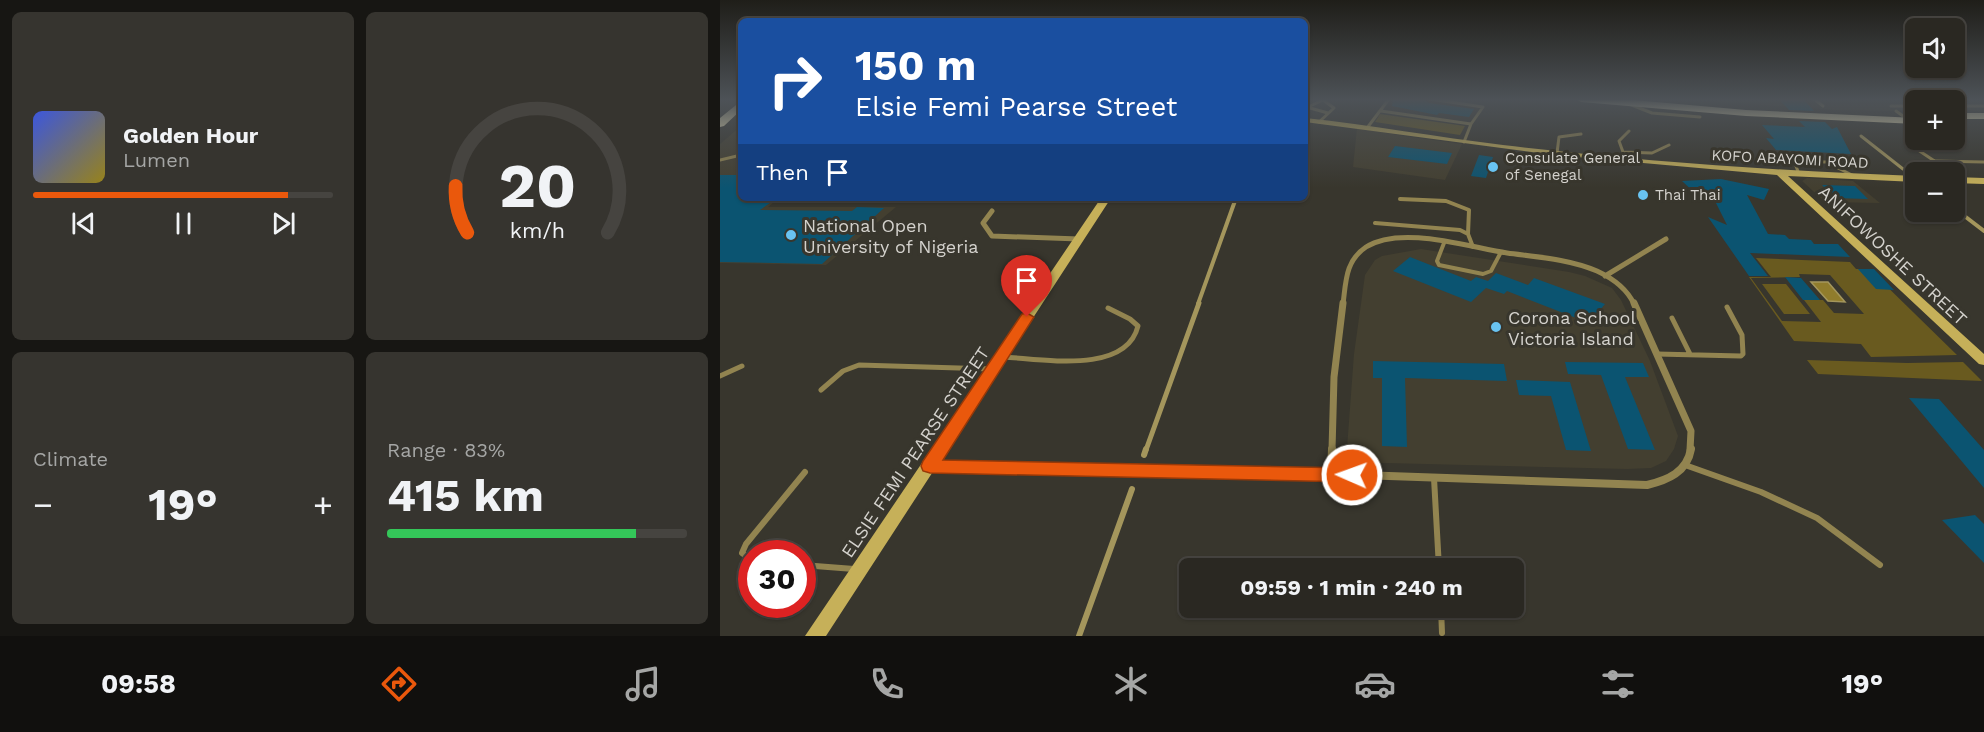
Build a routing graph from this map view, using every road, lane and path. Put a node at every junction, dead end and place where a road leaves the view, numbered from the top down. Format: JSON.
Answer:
{"nodes":[{"id":1,"x":1372,"y":129,"type":"edge"},
{"id":2,"x":1469,"y":129,"type":"edge"},
{"id":3,"x":1629,"y":131,"type":"dead end"},
{"id":4,"x":1581,"y":134,"type":"dead end"},
{"id":5,"x":1464,"y":142,"type":"junction"},
{"id":6,"x":1669,"y":145,"type":"dead end"},
{"id":7,"x":1919,"y":150,"type":"edge"},
{"id":8,"x":1557,"y":153,"type":"junction"},
{"id":9,"x":738,"y":156,"type":"edge"},
{"id":10,"x":1622,"y":156,"type":"junction"},
{"id":11,"x":720,"y":160,"type":"edge"},
{"id":12,"x":1935,"y":161,"type":"joint"},
{"id":13,"x":1984,"y":162,"type":"edge"},
{"id":14,"x":1780,"y":173,"type":"junction"},
{"id":15,"x":1800,"y":174,"type":"junction"},
{"id":16,"x":1856,"y":177,"type":"junction"},
{"id":17,"x":1965,"y":178,"type":"edge"},
{"id":18,"x":1905,"y":179,"type":"edge"},
{"id":19,"x":1984,"y":181,"type":"edge"},
{"id":20,"x":1400,"y":199,"type":"dead end"},
{"id":21,"x":1104,"y":201,"type":"edge"},
{"id":22,"x":992,"y":211,"type":"dead end"},
{"id":23,"x":1374,"y":223,"type":"dead end"},
{"id":24,"x":1468,"y":234,"type":"junction"},
{"id":25,"x":1079,"y":239,"type":"junction"},
{"id":26,"x":1666,"y":239,"type":"dead end"},
{"id":27,"x":1443,"y":243,"type":"junction"},
{"id":28,"x":1473,"y":247,"type":"junction"},
{"id":29,"x":1501,"y":252,"type":"junction"},
{"id":30,"x":1605,"y":276,"type":"junction"},
{"id":31,"x":1727,"y":307,"type":"dead end"},
{"id":32,"x":1108,"y":308,"type":"dead end"},
{"id":33,"x":1672,"y":318,"type":"dead end"},
{"id":34,"x":1657,"y":354,"type":"junction"},
{"id":35,"x":1690,"y":354,"type":"junction"},
{"id":36,"x":1984,"y":361,"type":"edge"},
{"id":37,"x":997,"y":363,"type":"junction"},
{"id":38,"x":742,"y":366,"type":"dead end"},
{"id":39,"x":720,"y":376,"type":"edge"},
{"id":40,"x":821,"y":390,"type":"dead end"},
{"id":41,"x":1685,"y":465,"type":"junction"},
{"id":42,"x":930,"y":466,"type":"junction"},
{"id":43,"x":805,"y":472,"type":"dead end"},
{"id":44,"x":1331,"y":474,"type":"junction"},
{"id":45,"x":1434,"y":478,"type":"junction"},
{"id":46,"x":749,"y":540,"type":"edge"},
{"id":47,"x":1438,"y":558,"type":"edge"},
{"id":48,"x":1880,"y":565,"type":"dead end"},
{"id":49,"x":816,"y":566,"type":"edge"},
{"id":50,"x":860,"y":570,"type":"junction"},
{"id":51,"x":1441,"y":618,"type":"edge"},
{"id":52,"x":1442,"y":633,"type":"dead end"},
{"id":53,"x":815,"y":636,"type":"edge"}],
"edges":[{"from":1,"to":5,"type":"street","name":"KOFO ABAYOMI ROAD"},
{"from":2,"to":5,"type":"lane"},
{"from":3,"to":10,"type":"lane"},
{"from":4,"to":8,"type":"lane"},
{"from":5,"to":8,"type":"street","name":"KOFO ABAYOMI ROAD"},
{"from":6,"to":10,"type":"lane"},
{"from":7,"to":12,"type":"lane"},
{"from":8,"to":10,"type":"street","name":"KOFO ABAYOMI ROAD"},
{"from":9,"to":11,"type":"lane"},
{"from":10,"to":14,"type":"street","name":"KOFO ABAYOMI ROAD"},
{"from":12,"to":13,"type":"lane"},
{"from":14,"to":15,"type":"street","name":"KOFO ABAYOMI ROAD"},
{"from":14,"to":36,"type":"street","name":"ANIFOWOSHE STREET"},
{"from":15,"to":16,"type":"street","name":"KOFO ABAYOMI ROAD"},
{"from":15,"to":16,"type":"lane"},
{"from":16,"to":18,"type":"street","name":"KOFO ABAYOMI ROAD"},
{"from":17,"to":19,"type":"street"},
{"from":20,"to":24,"type":"lane"},
{"from":21,"to":25,"type":"street","name":"ELSIE FEMI PEARSE STREET"},
{"from":22,"to":25,"type":"street"},
{"from":23,"to":24,"type":"lane"},
{"from":24,"to":28,"type":"lane"},
{"from":25,"to":37,"type":"street","name":"ELSIE FEMI PEARSE STREET"},
{"from":26,"to":30,"type":"street"},
{"from":27,"to":28,"type":"street"},
{"from":27,"to":29,"type":"lane"},
{"from":27,"to":44,"type":"street"},
{"from":28,"to":29,"type":"street"},
{"from":29,"to":30,"type":"street"},
{"from":30,"to":34,"type":"street"},
{"from":31,"to":35,"type":"lane"},
{"from":32,"to":37,"type":"lane"},
{"from":33,"to":35,"type":"lane"},
{"from":34,"to":35,"type":"lane"},
{"from":34,"to":41,"type":"street"},
{"from":37,"to":40,"type":"lane"},
{"from":37,"to":42,"type":"street","name":"ELSIE FEMI PEARSE STREET"},
{"from":38,"to":39,"type":"lane"},
{"from":41,"to":45,"type":"street"},
{"from":41,"to":48,"type":"lane"},
{"from":42,"to":44,"type":"street"},
{"from":42,"to":50,"type":"street","name":"ELSIE FEMI PEARSE STREET"},
{"from":43,"to":46,"type":"lane"},
{"from":44,"to":45,"type":"street"},
{"from":45,"to":47,"type":"lane"},
{"from":49,"to":50,"type":"lane"},
{"from":50,"to":53,"type":"street","name":"ELSIE FEMI PEARSE STREET"},
{"from":51,"to":52,"type":"lane"}]}
